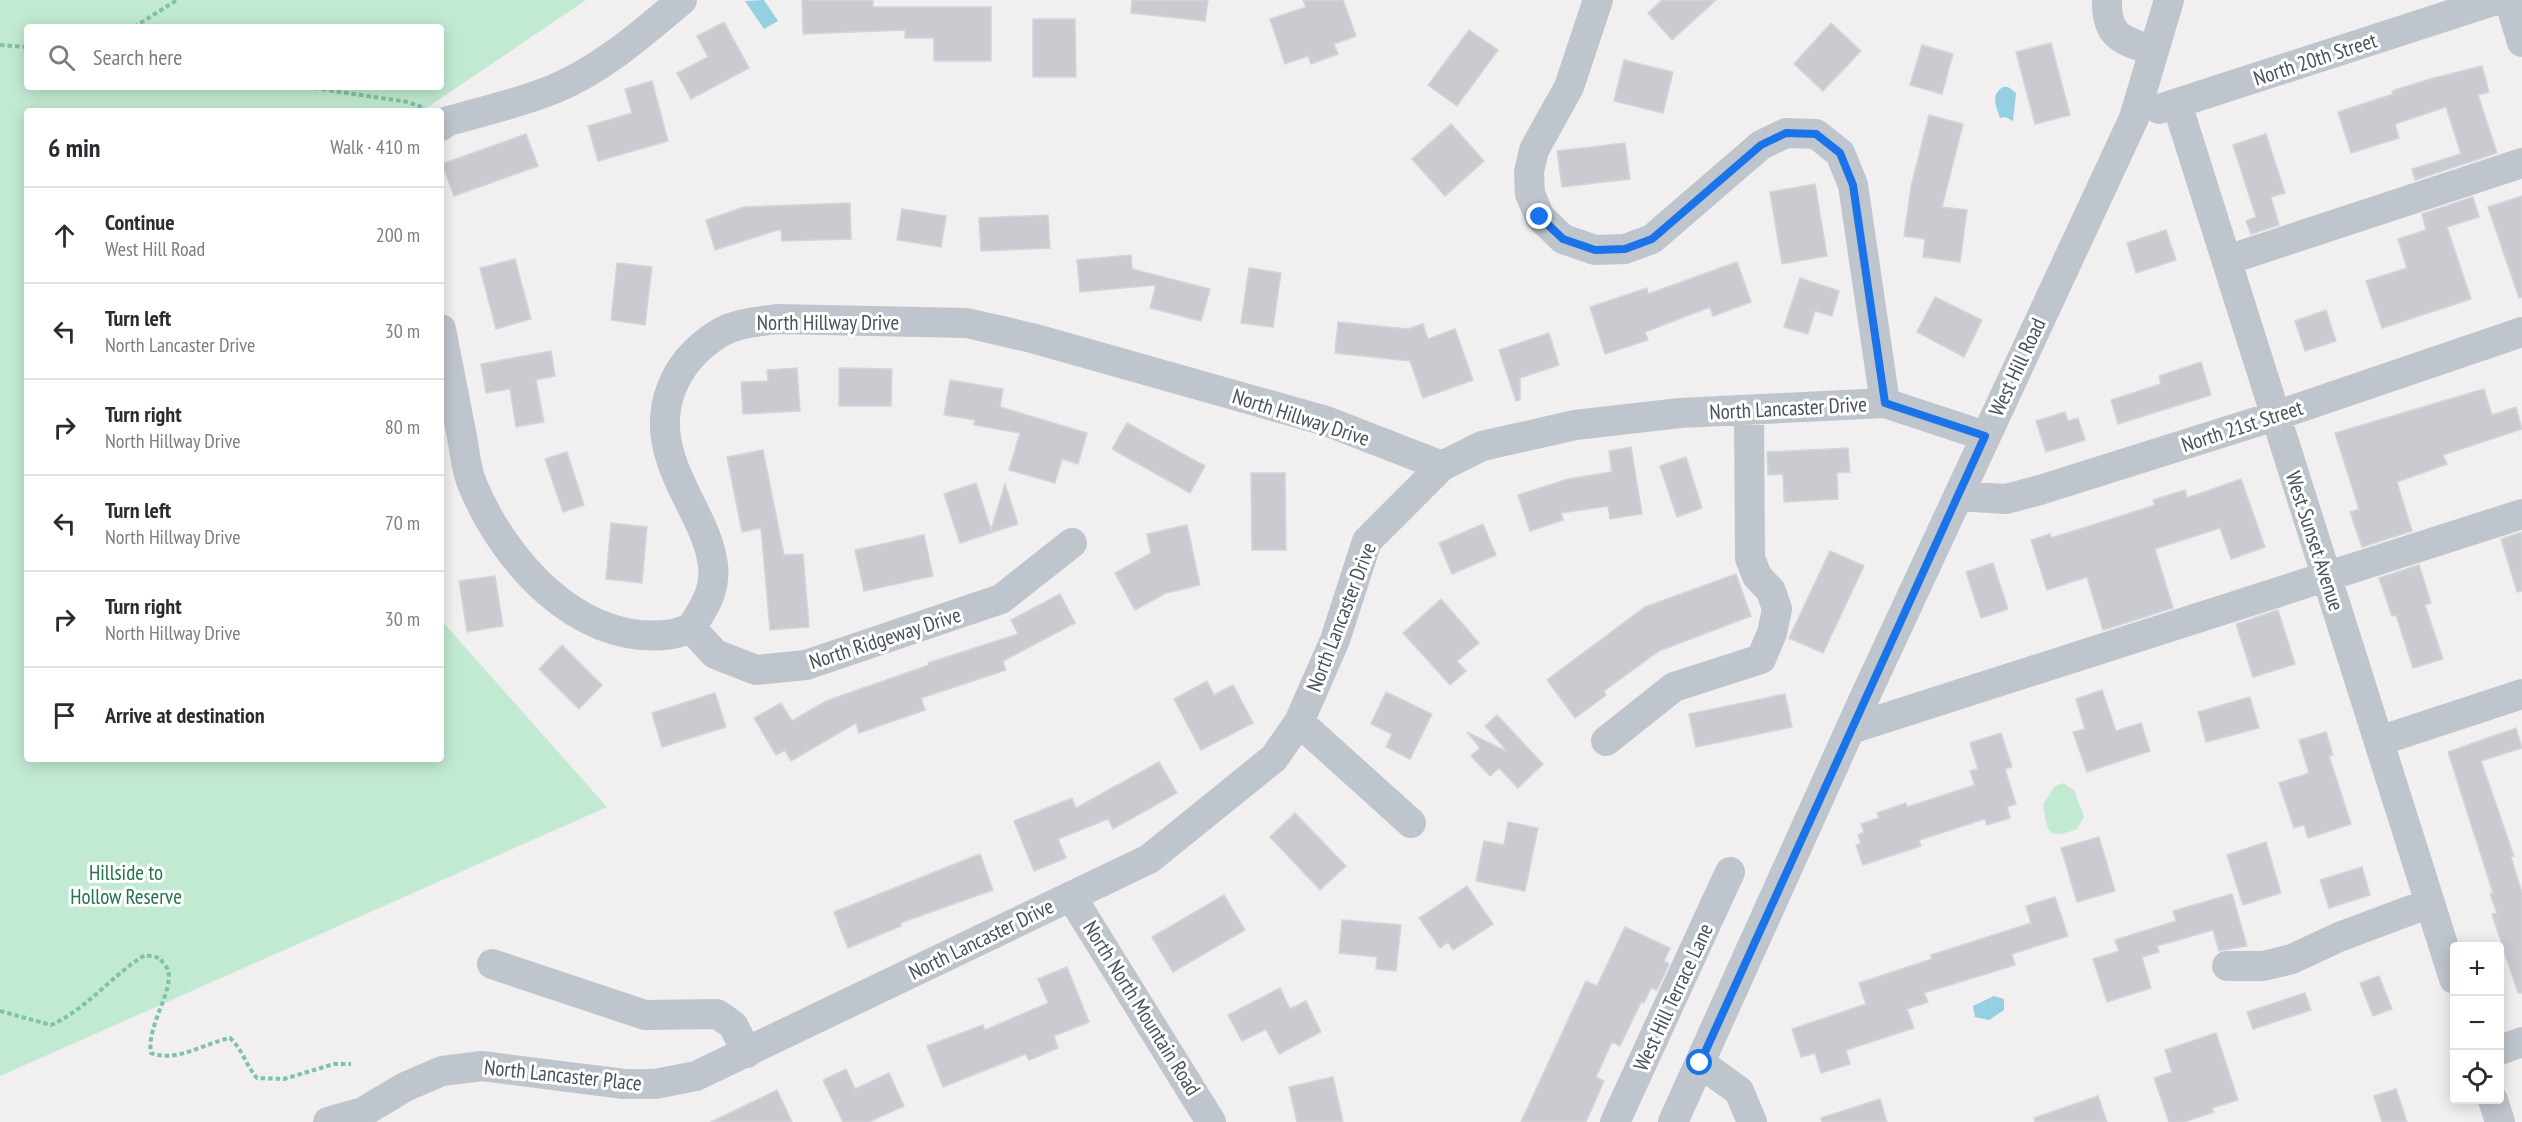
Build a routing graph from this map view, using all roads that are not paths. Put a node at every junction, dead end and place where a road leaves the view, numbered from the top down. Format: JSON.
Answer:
{"nodes":[{"id":1,"x":682,"y":0,"type":"edge"},
{"id":2,"x":1598,"y":0,"type":"edge"},
{"id":3,"x":2107,"y":0,"type":"edge"},
{"id":4,"x":2169,"y":0,"type":"edge"},
{"id":5,"x":2496,"y":0,"type":"edge"},
{"id":6,"x":2509,"y":0,"type":"edge"},
{"id":7,"x":2522,"y":42,"type":"edge"},
{"id":8,"x":2154,"y":51,"type":"junction"},
{"id":9,"x":2177,"y":104,"type":"junction"},
{"id":10,"x":2134,"y":118,"type":"junction"},
{"id":11,"x":444,"y":124,"type":"edge"},
{"id":12,"x":2522,"y":163,"type":"edge"},
{"id":13,"x":2227,"y":260,"type":"junction"},
{"id":14,"x":2522,"y":332,"type":"edge"},
{"id":15,"x":444,"y":344,"type":"edge"},
{"id":16,"x":1885,"y":403,"type":"junction"},
{"id":17,"x":1749,"y":410,"type":"junction"},
{"id":18,"x":2275,"y":416,"type":"junction"},
{"id":19,"x":1985,"y":436,"type":"junction"},
{"id":20,"x":1442,"y":466,"type":"junction"},
{"id":21,"x":1958,"y":496,"type":"junction"},
{"id":22,"x":2522,"y":514,"type":"edge"},
{"id":23,"x":1072,"y":543,"type":"dead end"},
{"id":24,"x":2326,"y":576,"type":"junction"},
{"id":25,"x":691,"y":628,"type":"junction"},
{"id":26,"x":2522,"y":694,"type":"edge"},
{"id":27,"x":1299,"y":722,"type":"junction"},
{"id":28,"x":1851,"y":729,"type":"junction"},
{"id":29,"x":1606,"y":741,"type":"dead end"},
{"id":30,"x":2379,"y":741,"type":"junction"},
{"id":31,"x":1411,"y":823,"type":"dead end"},
{"id":32,"x":1730,"y":872,"type":"dead end"},
{"id":33,"x":1071,"y":896,"type":"junction"},
{"id":34,"x":2430,"y":903,"type":"junction"},
{"id":35,"x":492,"y":964,"type":"dead end"},
{"id":36,"x":2226,"y":966,"type":"dead end"},
{"id":37,"x":2450,"y":966,"type":"edge"},
{"id":38,"x":798,"y":1028,"type":"joint"},
{"id":39,"x":2522,"y":1042,"type":"edge"},
{"id":40,"x":2504,"y":1048,"type":"edge"},
{"id":41,"x":747,"y":1053,"type":"junction"},
{"id":42,"x":1700,"y":1063,"type":"junction"},
{"id":43,"x":2494,"y":1104,"type":"edge"},
{"id":44,"x":328,"y":1122,"type":"edge"},
{"id":45,"x":1211,"y":1122,"type":"edge"},
{"id":46,"x":1615,"y":1122,"type":"edge"},
{"id":47,"x":1673,"y":1122,"type":"edge"},
{"id":48,"x":1752,"y":1122,"type":"edge"},
{"id":49,"x":2500,"y":1122,"type":"edge"}],
"edges":[{"from":1,"to":11,"type":"street"},
{"from":2,"to":16,"type":"street"},
{"from":3,"to":8,"type":"street"},
{"from":4,"to":8,"type":"street","name":"West Hill Road"},
{"from":5,"to":9,"type":"street","name":"North 20th Street"},
{"from":6,"to":7,"type":"street"},
{"from":8,"to":10,"type":"street","name":"West Hill Road"},
{"from":9,"to":10,"type":"street","name":"North 20th Street"},
{"from":9,"to":13,"type":"street","name":"West Sunset Avenue"},
{"from":10,"to":19,"type":"street","name":"West Hill Road"},
{"from":12,"to":13,"type":"street"},
{"from":13,"to":18,"type":"street","name":"West Sunset Avenue"},
{"from":14,"to":18,"type":"street","name":"North 21st Street"},
{"from":15,"to":25,"type":"street"},
{"from":16,"to":17,"type":"street","name":"North Lancaster Drive"},
{"from":16,"to":19,"type":"street","name":"North Lancaster Drive"},
{"from":17,"to":20,"type":"street","name":"North Lancaster Drive"},
{"from":17,"to":29,"type":"street"},
{"from":18,"to":21,"type":"street","name":"North 21st Street"},
{"from":18,"to":24,"type":"street","name":"West Sunset Avenue"},
{"from":19,"to":21,"type":"street","name":"West Hill Road"},
{"from":20,"to":25,"type":"street","name":"North Hillway Drive"},
{"from":20,"to":27,"type":"street","name":"North Lancaster Drive"},
{"from":21,"to":28,"type":"street","name":"West Hill Road"},
{"from":22,"to":24,"type":"street"},
{"from":23,"to":25,"type":"street","name":"North Ridgeway Drive"},
{"from":24,"to":28,"type":"street"},
{"from":24,"to":30,"type":"street","name":"West Sunset Avenue"},
{"from":26,"to":30,"type":"street"},
{"from":27,"to":31,"type":"street"},
{"from":27,"to":33,"type":"street","name":"North Lancaster Drive"},
{"from":28,"to":42,"type":"street","name":"West Hill Road"},
{"from":30,"to":34,"type":"street","name":"West Sunset Avenue"},
{"from":32,"to":46,"type":"street","name":"West Hill Terrace Lane"},
{"from":33,"to":38,"type":"street","name":"North Lancaster Drive"},
{"from":33,"to":45,"type":"street","name":"North North Mountain Road"},
{"from":34,"to":36,"type":"street"},
{"from":34,"to":37,"type":"street","name":"West Sunset Avenue"},
{"from":35,"to":41,"type":"street"},
{"from":38,"to":41,"type":"street","name":"North Lancaster Place"},
{"from":39,"to":40,"type":"street"},
{"from":41,"to":44,"type":"street","name":"North Lancaster Place"},
{"from":42,"to":47,"type":"street","name":"West Hill Road"},
{"from":42,"to":48,"type":"street"},
{"from":43,"to":49,"type":"street"}]}
